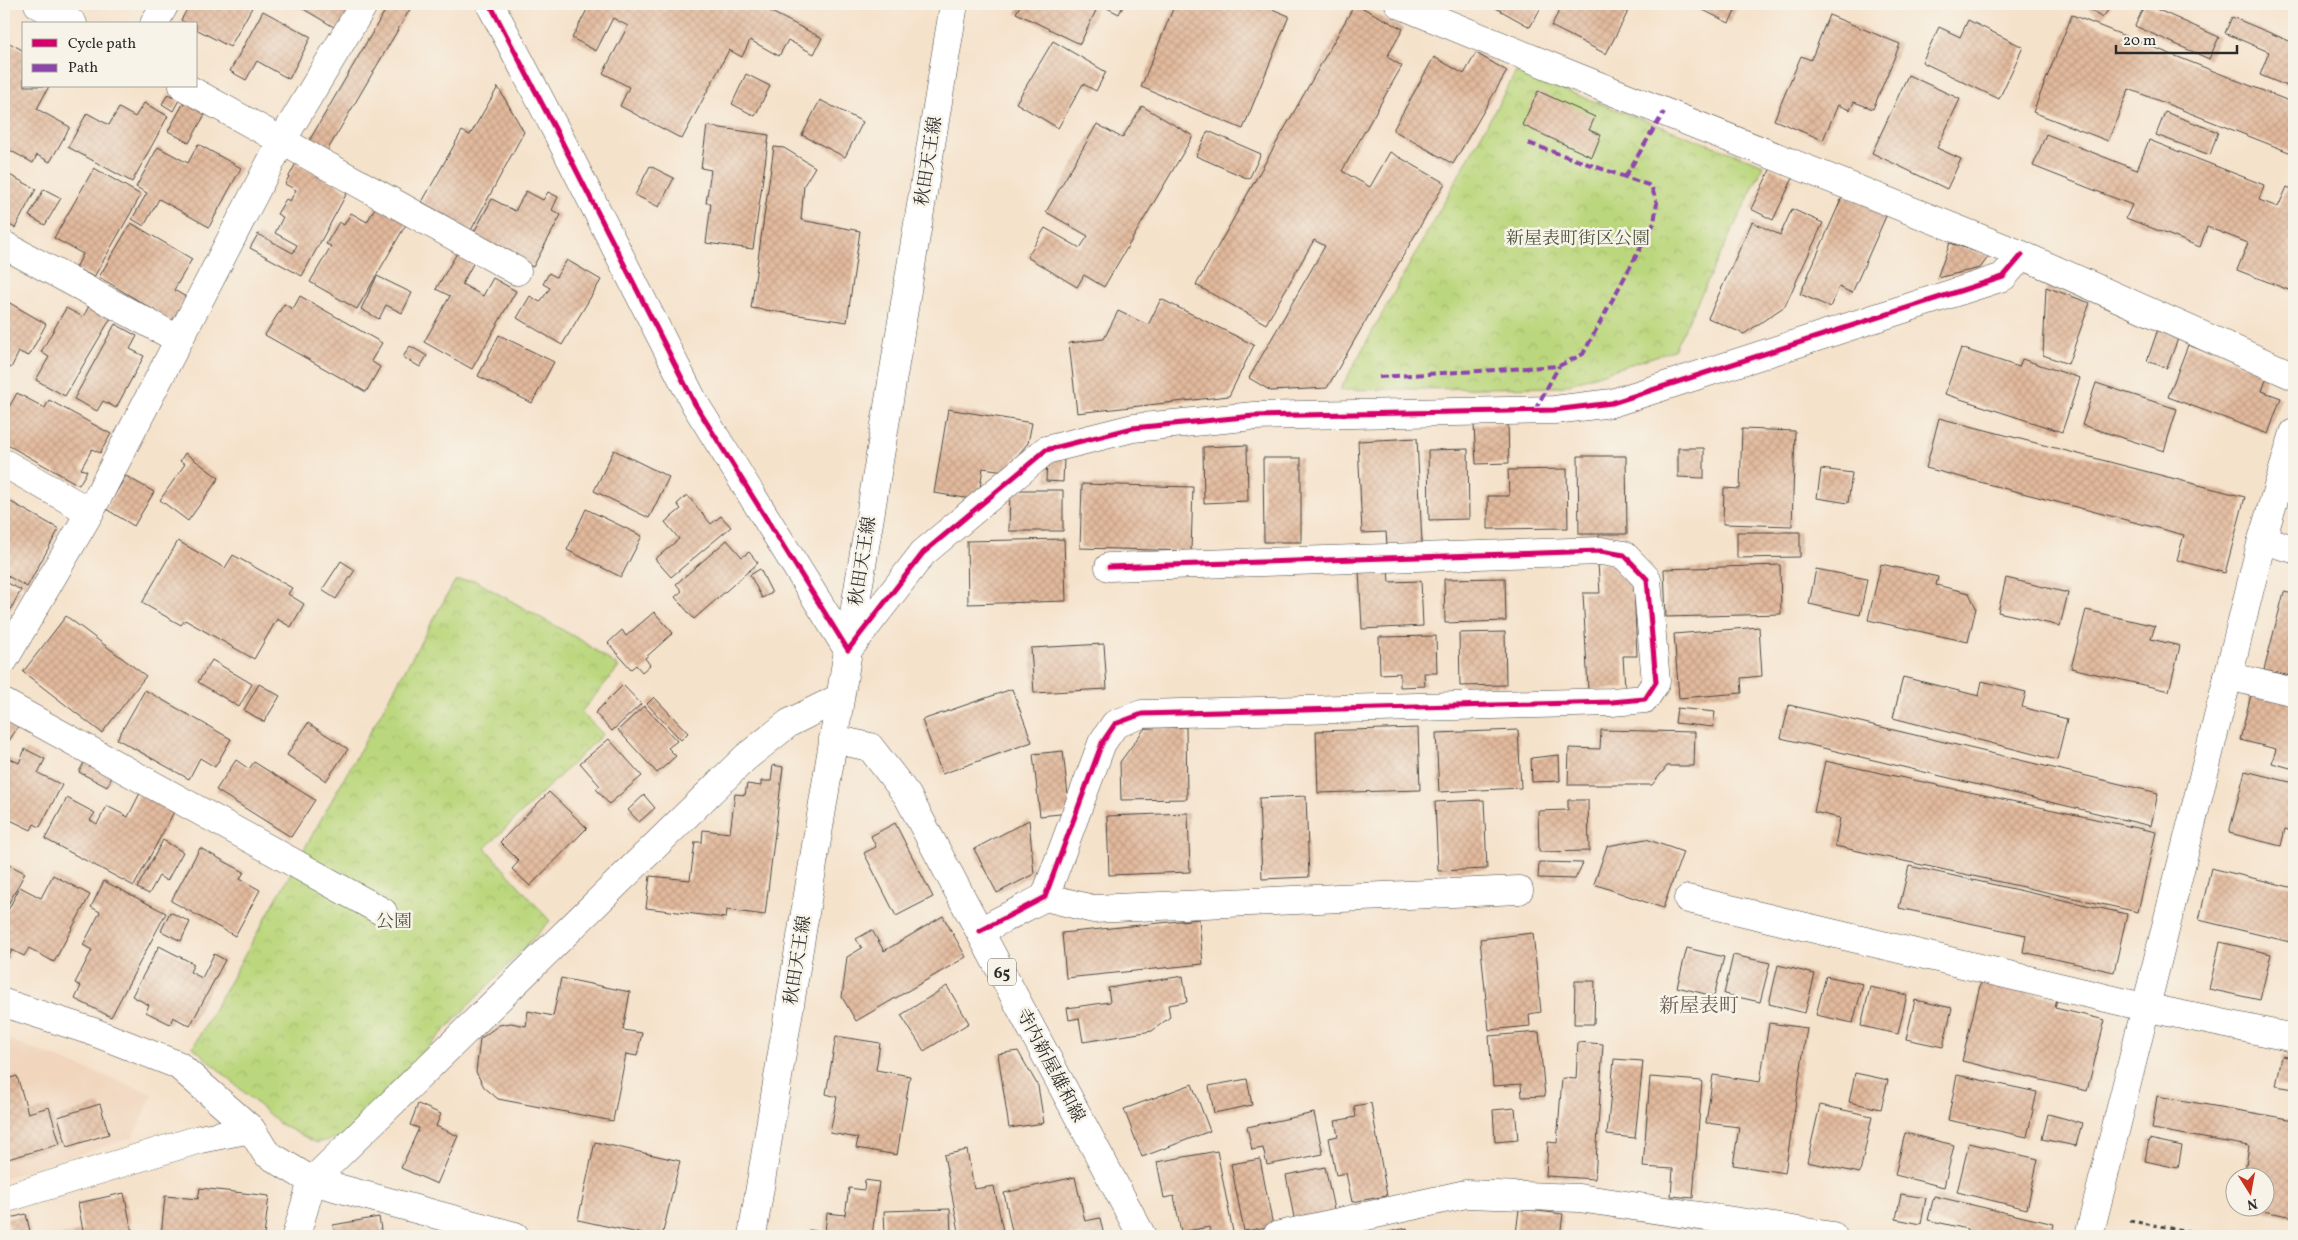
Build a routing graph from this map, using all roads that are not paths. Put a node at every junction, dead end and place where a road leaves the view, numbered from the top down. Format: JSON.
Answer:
{"nodes":[{"id":1,"x":38,"y":4,"type":"edge"},
{"id":2,"x":164,"y":4,"type":"edge"},
{"id":3,"x":364,"y":4,"type":"edge"},
{"id":4,"x":490,"y":4,"type":"edge"},
{"id":5,"x":954,"y":4,"type":"edge"},
{"id":6,"x":1417,"y":7,"type":"edge"},
{"id":7,"x":70,"y":22,"type":"edge"},
{"id":8,"x":155,"y":22,"type":"edge"},
{"id":9,"x":186,"y":88,"type":"edge"},
{"id":10,"x":281,"y":142,"type":"junction"},
{"id":11,"x":4,"y":245,"type":"edge"},
{"id":12,"x":2022,"y":255,"type":"junction"},
{"id":13,"x":517,"y":271,"type":"dead end"},
{"id":14,"x":178,"y":339,"type":"junction"},
{"id":15,"x":2294,"y":376,"type":"edge"},
{"id":16,"x":2294,"y":433,"type":"edge"},
{"id":17,"x":4,"y":463,"type":"edge"},
{"id":18,"x":90,"y":512,"type":"junction"},
{"id":19,"x":2262,"y":540,"type":"junction"},
{"id":20,"x":2294,"y":549,"type":"edge"},
{"id":21,"x":1109,"y":567,"type":"dead end"},
{"id":22,"x":848,"y":650,"type":"junction"},
{"id":23,"x":4,"y":660,"type":"edge"},
{"id":24,"x":2228,"y":676,"type":"junction"},
{"id":25,"x":2294,"y":692,"type":"edge"},
{"id":26,"x":839,"y":698,"type":"junction"},
{"id":27,"x":4,"y":703,"type":"edge"},
{"id":28,"x":833,"y":739,"type":"junction"},
{"id":29,"x":1519,"y":890,"type":"dead end"},
{"id":30,"x":1045,"y":897,"type":"junction"},
{"id":31,"x":1688,"y":899,"type":"dead end"},
{"id":32,"x":383,"y":912,"type":"dead end"},
{"id":33,"x":980,"y":931,"type":"junction"},
{"id":34,"x":4,"y":1003,"type":"edge"},
{"id":35,"x":2144,"y":1007,"type":"junction"},
{"id":36,"x":2294,"y":1038,"type":"edge"},
{"id":37,"x":251,"y":1129,"type":"junction"},
{"id":38,"x":312,"y":1181,"type":"junction"},
{"id":39,"x":4,"y":1199,"type":"edge"},
{"id":40,"x":2091,"y":1226,"type":"edge"},
{"id":41,"x":296,"y":1236,"type":"edge"},
{"id":42,"x":515,"y":1236,"type":"edge"},
{"id":43,"x":752,"y":1236,"type":"edge"},
{"id":44,"x":1142,"y":1236,"type":"edge"},
{"id":45,"x":1276,"y":1236,"type":"edge"},
{"id":46,"x":1833,"y":1236,"type":"edge"}],
"edges":[{"from":1,"to":7,"type":"street"},
{"from":2,"to":8,"type":"street"},
{"from":3,"to":10,"type":"street"},
{"from":4,"to":22,"type":"street"},
{"from":5,"to":22,"type":"street","name":"秋田天王線"},
{"from":6,"to":12,"type":"street"},
{"from":9,"to":10,"type":"street"},
{"from":10,"to":13,"type":"street"},
{"from":10,"to":14,"type":"street"},
{"from":11,"to":14,"type":"street"},
{"from":12,"to":15,"type":"street"},
{"from":12,"to":22,"type":"street"},
{"from":14,"to":18,"type":"street"},
{"from":16,"to":19,"type":"street"},
{"from":17,"to":18,"type":"street"},
{"from":18,"to":23,"type":"street"},
{"from":19,"to":20,"type":"street"},
{"from":19,"to":24,"type":"street"},
{"from":21,"to":30,"type":"street"},
{"from":22,"to":26,"type":"street","name":"秋田天王線"},
{"from":24,"to":25,"type":"street"},
{"from":24,"to":35,"type":"street"},
{"from":26,"to":28,"type":"street","name":"秋田天王線"},
{"from":26,"to":38,"type":"street"},
{"from":27,"to":32,"type":"street"},
{"from":28,"to":33,"type":"street","name":"寺内新屋雄和線","number":"65"},
{"from":28,"to":43,"type":"street","name":"秋田天王線"},
{"from":29,"to":30,"type":"street"},
{"from":30,"to":33,"type":"street"},
{"from":31,"to":35,"type":"street"},
{"from":33,"to":44,"type":"street","name":"寺内新屋雄和線","number":"65"},
{"from":34,"to":37,"type":"street"},
{"from":35,"to":36,"type":"street"},
{"from":35,"to":40,"type":"street"},
{"from":37,"to":38,"type":"street"},
{"from":37,"to":39,"type":"street"},
{"from":38,"to":41,"type":"street"},
{"from":38,"to":42,"type":"street"},
{"from":45,"to":46,"type":"street"}]}
